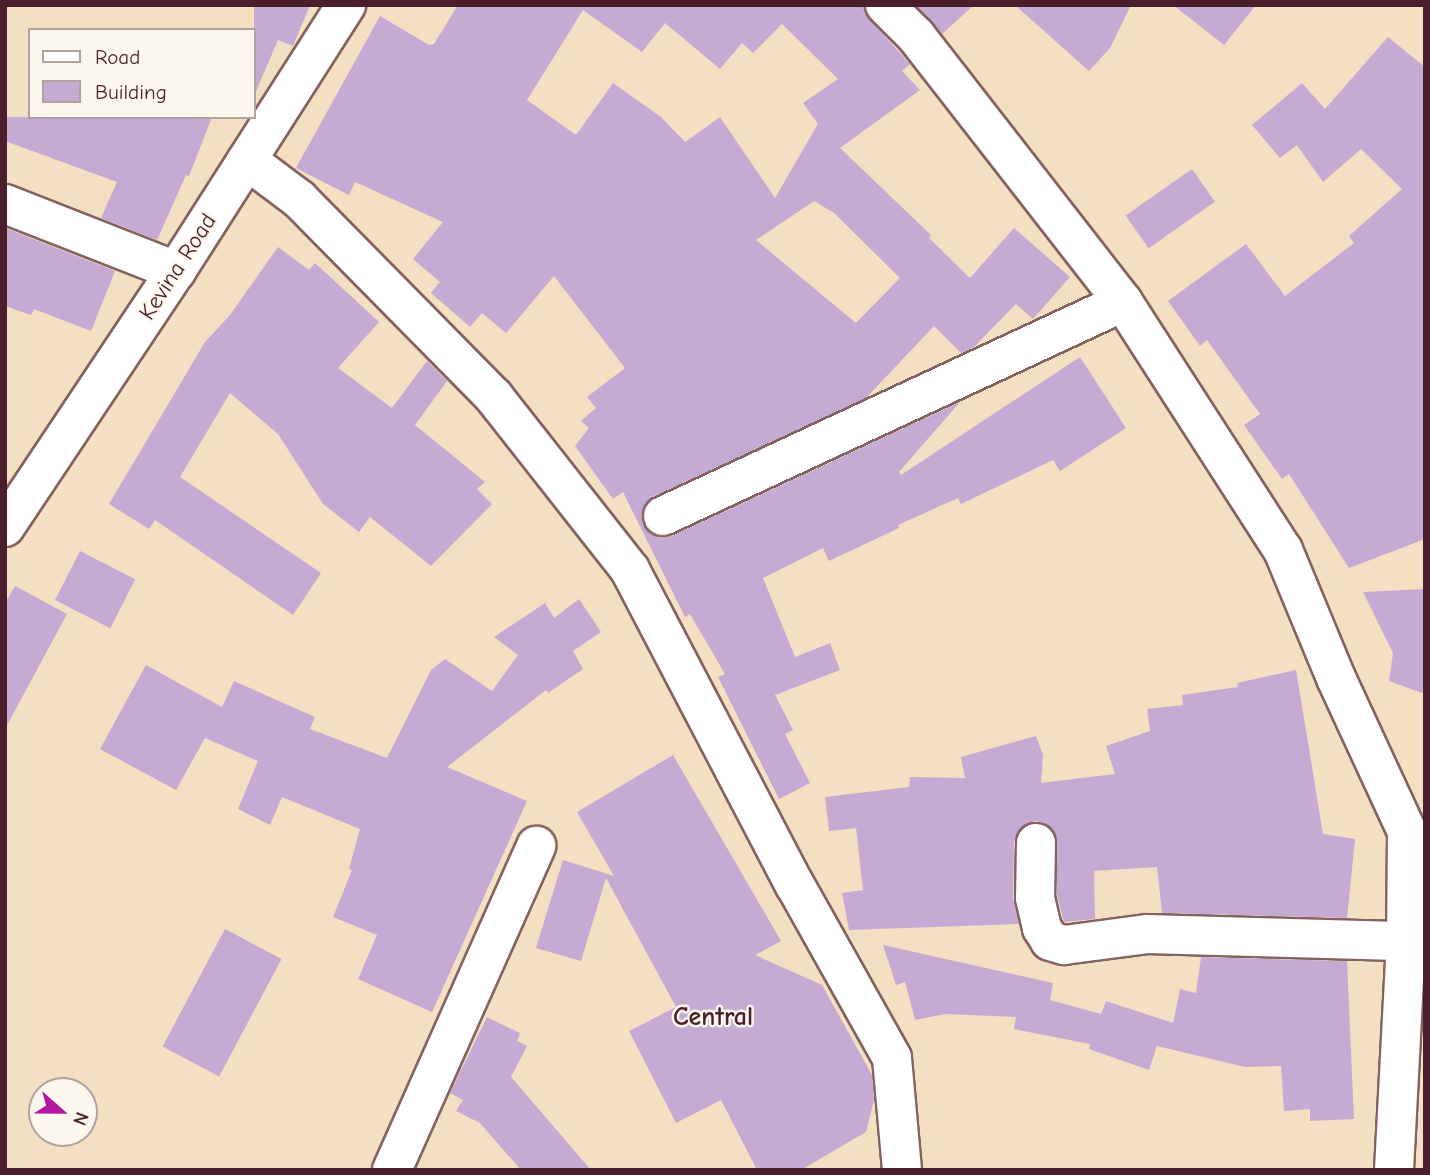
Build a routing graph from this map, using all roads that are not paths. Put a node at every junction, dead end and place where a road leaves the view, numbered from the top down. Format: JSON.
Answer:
{"nodes":[{"id":1,"x":346,"y":5,"type":"edge"},
{"id":2,"x":885,"y":5,"type":"edge"},
{"id":3,"x":247,"y":160,"type":"junction"},
{"id":4,"x":5,"y":204,"type":"edge"},
{"id":5,"x":176,"y":271,"type":"junction"},
{"id":6,"x":1123,"y":302,"type":"junction"},
{"id":7,"x":663,"y":516,"type":"dead end"},
{"id":8,"x":5,"y":527,"type":"edge"},
{"id":9,"x":1416,"y":831,"type":"edge"},
{"id":10,"x":1036,"y":843,"type":"dead end"},
{"id":11,"x":536,"y":846,"type":"dead end"},
{"id":12,"x":1406,"y":942,"type":"junction"},
{"id":13,"x":392,"y":1170,"type":"edge"},
{"id":14,"x":902,"y":1170,"type":"edge"},
{"id":15,"x":1394,"y":1170,"type":"edge"}],
"edges":[{"from":1,"to":3,"type":"street","name":"Kevina Road"},
{"from":2,"to":6,"type":"street"},
{"from":3,"to":5,"type":"street","name":"Kevina Road"},
{"from":3,"to":14,"type":"street"},
{"from":4,"to":5,"type":"street"},
{"from":5,"to":8,"type":"street","name":"Kevina Road"},
{"from":6,"to":7,"type":"street"},
{"from":6,"to":9,"type":"street"},
{"from":9,"to":12,"type":"street"},
{"from":10,"to":12,"type":"street"},
{"from":11,"to":13,"type":"street"},
{"from":12,"to":15,"type":"street"}]}
